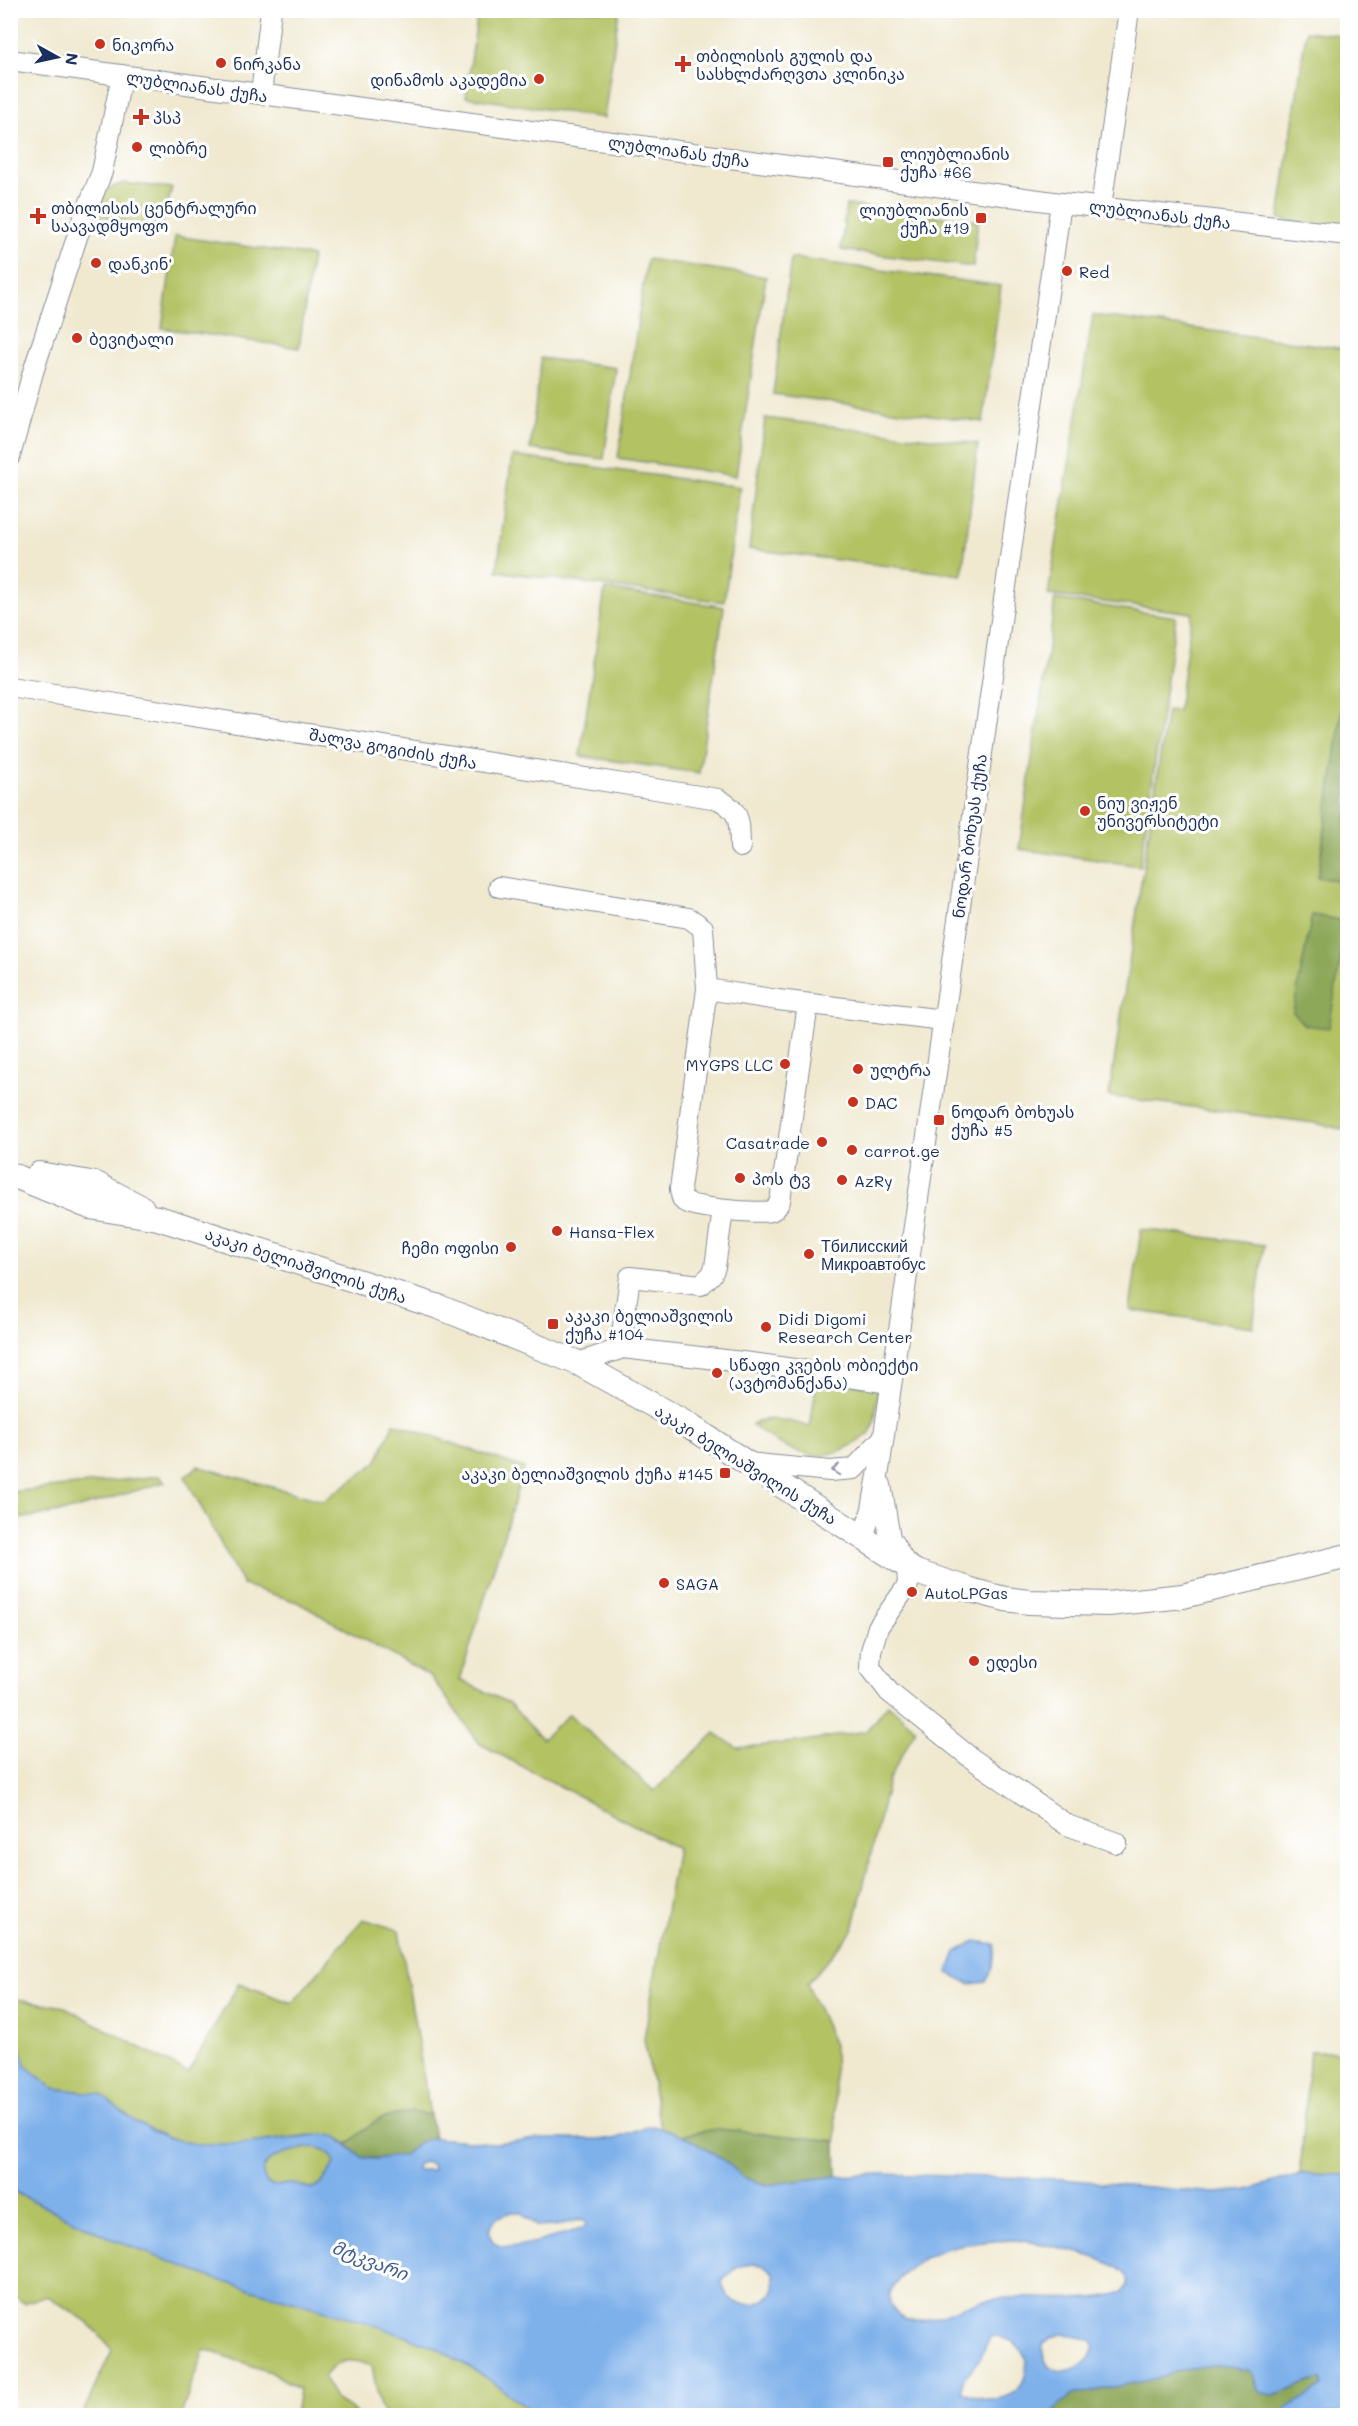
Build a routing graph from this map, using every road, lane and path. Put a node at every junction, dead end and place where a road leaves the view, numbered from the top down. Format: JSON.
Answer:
{"nodes":[{"id":1,"x":271,"y":10,"type":"edge"},
{"id":2,"x":1129,"y":10,"type":"edge"},
{"id":3,"x":10,"y":60,"type":"edge"},
{"id":4,"x":122,"y":75,"type":"junction"},
{"id":5,"x":261,"y":94,"type":"junction"},
{"id":6,"x":1061,"y":202,"type":"junction"},
{"id":7,"x":1101,"y":207,"type":"junction"},
{"id":8,"x":1347,"y":235,"type":"edge"},
{"id":9,"x":10,"y":456,"type":"edge"},
{"id":10,"x":10,"y":687,"type":"edge"},
{"id":11,"x":740,"y":847,"type":"dead end"},
{"id":12,"x":499,"y":887,"type":"dead end"},
{"id":13,"x":707,"y":989,"type":"junction"},
{"id":14,"x":808,"y":1004,"type":"junction"},
{"id":15,"x":942,"y":1020,"type":"junction"},
{"id":16,"x":10,"y":1169,"type":"edge"},
{"id":17,"x":10,"y":1174,"type":"edge"},
{"id":18,"x":93,"y":1196,"type":"junction"},
{"id":19,"x":723,"y":1210,"type":"junction"},
{"id":20,"x":620,"y":1348,"type":"junction"},
{"id":21,"x":578,"y":1363,"type":"junction"},
{"id":22,"x":890,"y":1383,"type":"junction"},
{"id":23,"x":882,"y":1439,"type":"junction"},
{"id":24,"x":747,"y":1463,"type":"junction"},
{"id":25,"x":879,"y":1470,"type":"junction"},
{"id":26,"x":863,"y":1538,"type":"junction"},
{"id":27,"x":1347,"y":1556,"type":"edge"},
{"id":28,"x":908,"y":1566,"type":"junction"},
{"id":29,"x":1117,"y":1843,"type":"dead end"}],
"edges":[{"from":1,"to":5,"type":"street"},
{"from":2,"to":7,"type":"street"},
{"from":3,"to":4,"type":"street","name":"ლუბლიანას ქუჩა"},
{"from":4,"to":5,"type":"street","name":"ლუბლიანას ქუჩა"},
{"from":4,"to":9,"type":"street"},
{"from":5,"to":6,"type":"street","name":"ლუბლიანას ქუჩა"},
{"from":6,"to":7,"type":"street","name":"ლუბლიანას ქუჩა"},
{"from":6,"to":15,"type":"street","name":"ნოდარ ბოხუას ქუჩა"},
{"from":7,"to":8,"type":"street","name":"ლუბლიანას ქუჩა"},
{"from":10,"to":11,"type":"street","name":"შალვა გოგიძის ქუჩა"},
{"from":12,"to":13,"type":"street"},
{"from":13,"to":14,"type":"street"},
{"from":13,"to":19,"type":"street"},
{"from":14,"to":15,"type":"street"},
{"from":14,"to":19,"type":"street"},
{"from":15,"to":22,"type":"street","name":"ნოდარ ბოხუას ქუჩა"},
{"from":16,"to":18,"type":"main road","name":"აკაკი ბელიაშვილის ქუჩა"},
{"from":17,"to":18,"type":"main road","name":"აკაკი ბელიაშვილის ქუჩა"},
{"from":18,"to":21,"type":"main road","name":"აკაკი ბელიაშვილის ქუჩა"},
{"from":19,"to":20,"type":"street"},
{"from":20,"to":21,"type":"street"},
{"from":20,"to":22,"type":"street"},
{"from":21,"to":24,"type":"main road","name":"აკაკი ბელიაშვილის ქუჩა"},
{"from":22,"to":23,"type":"street","name":"ნოდარ ბოხუას ქუჩა"},
{"from":23,"to":24,"type":"street","one_way":true},
{"from":23,"to":25,"type":"street","name":"ნოდარ ბოხუას ქუჩა"},
{"from":24,"to":26,"type":"main road","name":"აკაკი ბელიაშვილის ქუჩა"},
{"from":25,"to":26,"type":"street"},
{"from":25,"to":28,"type":"street"},
{"from":26,"to":28,"type":"main road","name":"აკაკი ბელიაშვილის ქუჩა"},
{"from":27,"to":28,"type":"main road","name":"აკაკი ბელიაშვილის ქუჩა"},
{"from":28,"to":29,"type":"street"}]}
